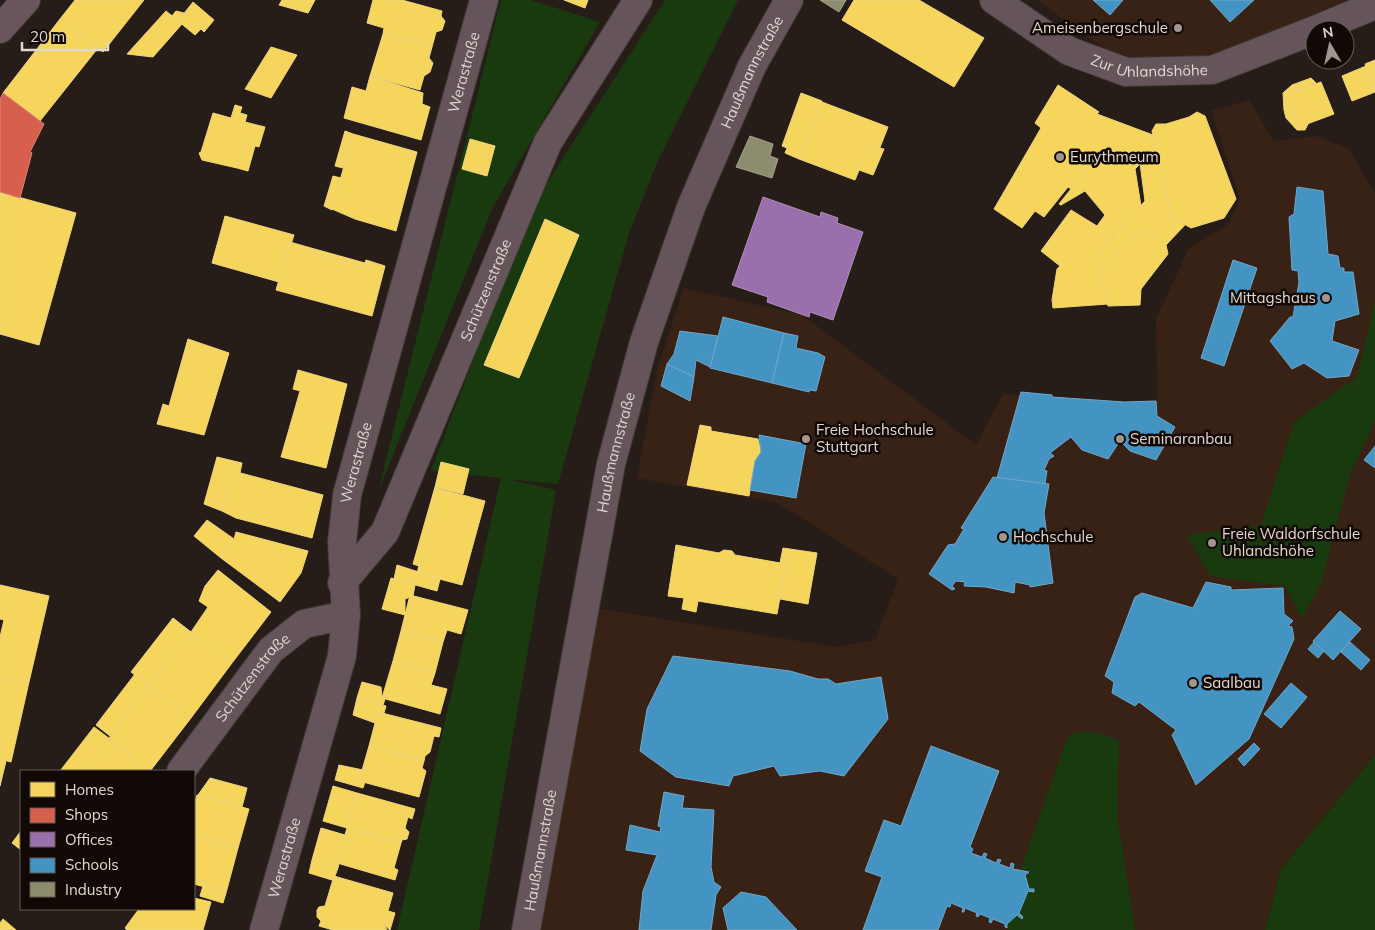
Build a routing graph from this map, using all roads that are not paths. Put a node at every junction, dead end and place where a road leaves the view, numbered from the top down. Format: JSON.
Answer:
{"nodes":[{"id":1,"x":26,"y":0,"type":"edge"},
{"id":2,"x":484,"y":0,"type":"edge"},
{"id":3,"x":638,"y":0,"type":"edge"},
{"id":4,"x":790,"y":0,"type":"edge"},
{"id":5,"x":994,"y":0,"type":"edge"},
{"id":6,"x":1375,"y":5,"type":"edge"},
{"id":7,"x":1339,"y":20,"type":"edge"},
{"id":8,"x":0,"y":30,"type":"edge"},
{"id":9,"x":1305,"y":34,"type":"edge"},
{"id":10,"x":342,"y":583,"type":"junction"},
{"id":11,"x":346,"y":615,"type":"junction"},
{"id":12,"x":182,"y":770,"type":"edge"},
{"id":13,"x":264,"y":930,"type":"edge"},
{"id":14,"x":526,"y":930,"type":"edge"}],
"edges":[{"from":1,"to":8,"type":"street"},
{"from":2,"to":10,"type":"street","name":"Werastraße"},
{"from":3,"to":10,"type":"street","name":"Schützenstraße"},
{"from":4,"to":14,"type":"street","name":"Haußmannstraße"},
{"from":5,"to":9,"type":"street","name":"Zur Uhlandshöhe"},
{"from":6,"to":7,"type":"street","name":"Zur Uhlandshöhe"},
{"from":10,"to":11,"type":"street","name":"Werastraße"},
{"from":11,"to":12,"type":"street","name":"Schützenstraße"},
{"from":11,"to":13,"type":"street","name":"Werastraße"}]}
